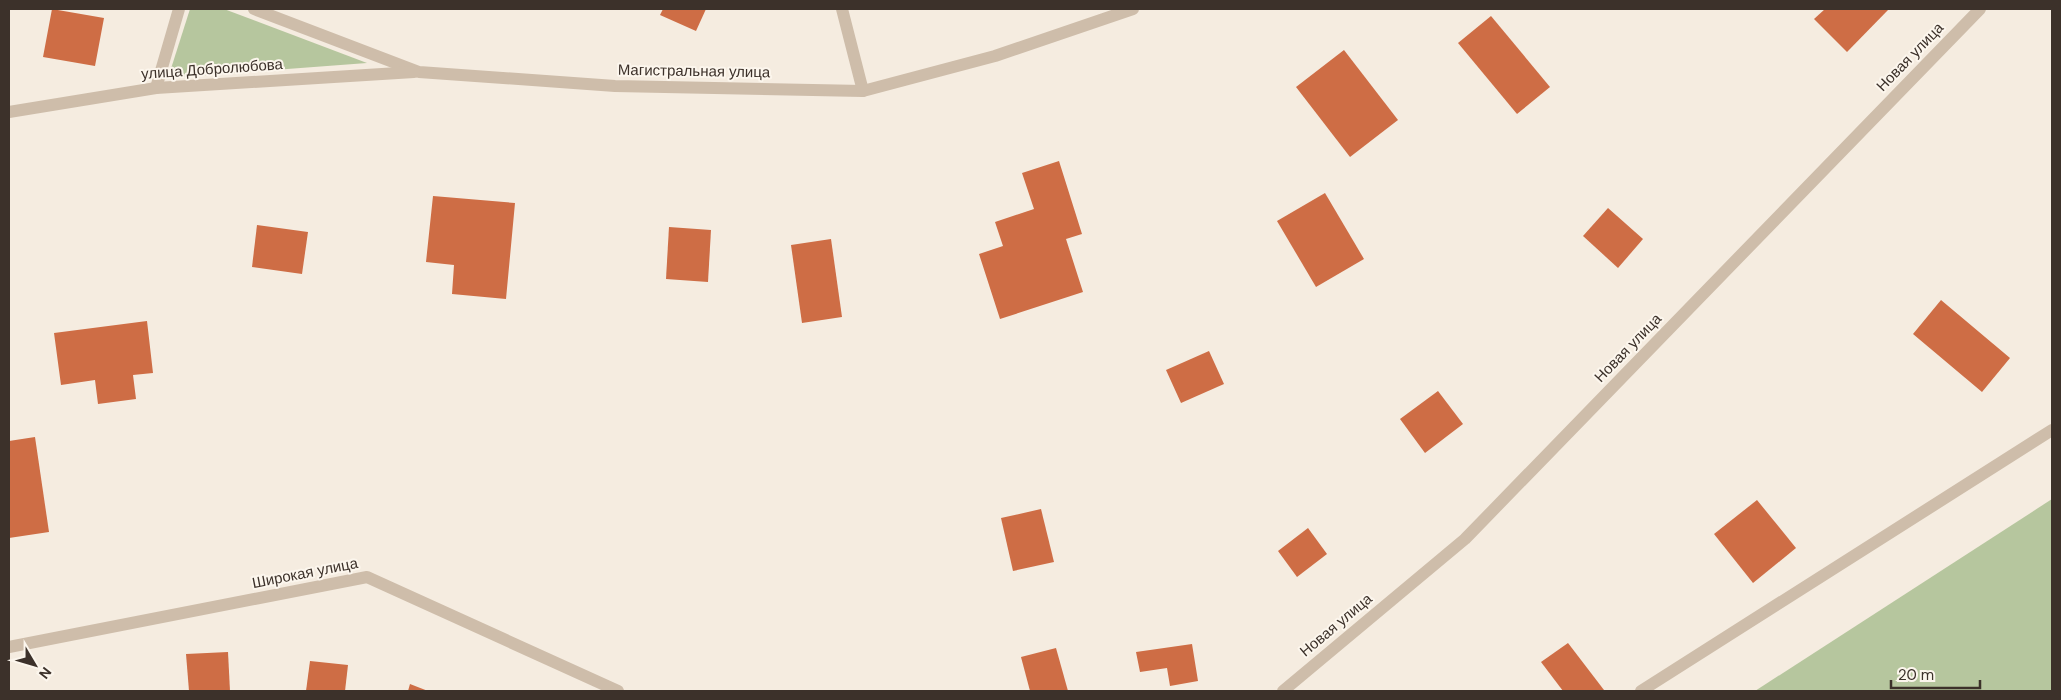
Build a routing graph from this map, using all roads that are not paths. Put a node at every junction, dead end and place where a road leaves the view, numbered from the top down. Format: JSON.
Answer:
{"nodes":[{"id":1,"x":179,"y":9,"type":"edge"},
{"id":2,"x":254,"y":9,"type":"edge"},
{"id":3,"x":842,"y":9,"type":"edge"},
{"id":4,"x":1133,"y":9,"type":"edge"},
{"id":5,"x":1980,"y":9,"type":"edge"},
{"id":6,"x":419,"y":72,"type":"junction"},
{"id":7,"x":156,"y":88,"type":"junction"},
{"id":8,"x":863,"y":91,"type":"junction"},
{"id":9,"x":9,"y":112,"type":"edge"},
{"id":10,"x":2052,"y":430,"type":"edge"},
{"id":11,"x":9,"y":647,"type":"edge"},
{"id":12,"x":618,"y":691,"type":"edge"},
{"id":13,"x":1283,"y":691,"type":"edge"},
{"id":14,"x":1641,"y":691,"type":"edge"}],
"edges":[{"from":1,"to":7,"type":"street"},
{"from":2,"to":6,"type":"street","name":"Магистральная улица"},
{"from":3,"to":8,"type":"street"},
{"from":4,"to":8,"type":"street","name":"Магистральная улица"},
{"from":5,"to":13,"type":"street","name":"Новая улица"},
{"from":6,"to":7,"type":"street","name":"улица Добролюбова"},
{"from":6,"to":8,"type":"street","name":"Магистральная улица"},
{"from":7,"to":9,"type":"street","name":"улица Добролюбова"},
{"from":10,"to":14,"type":"street"},
{"from":11,"to":12,"type":"street","name":"Широкая улица"}]}
